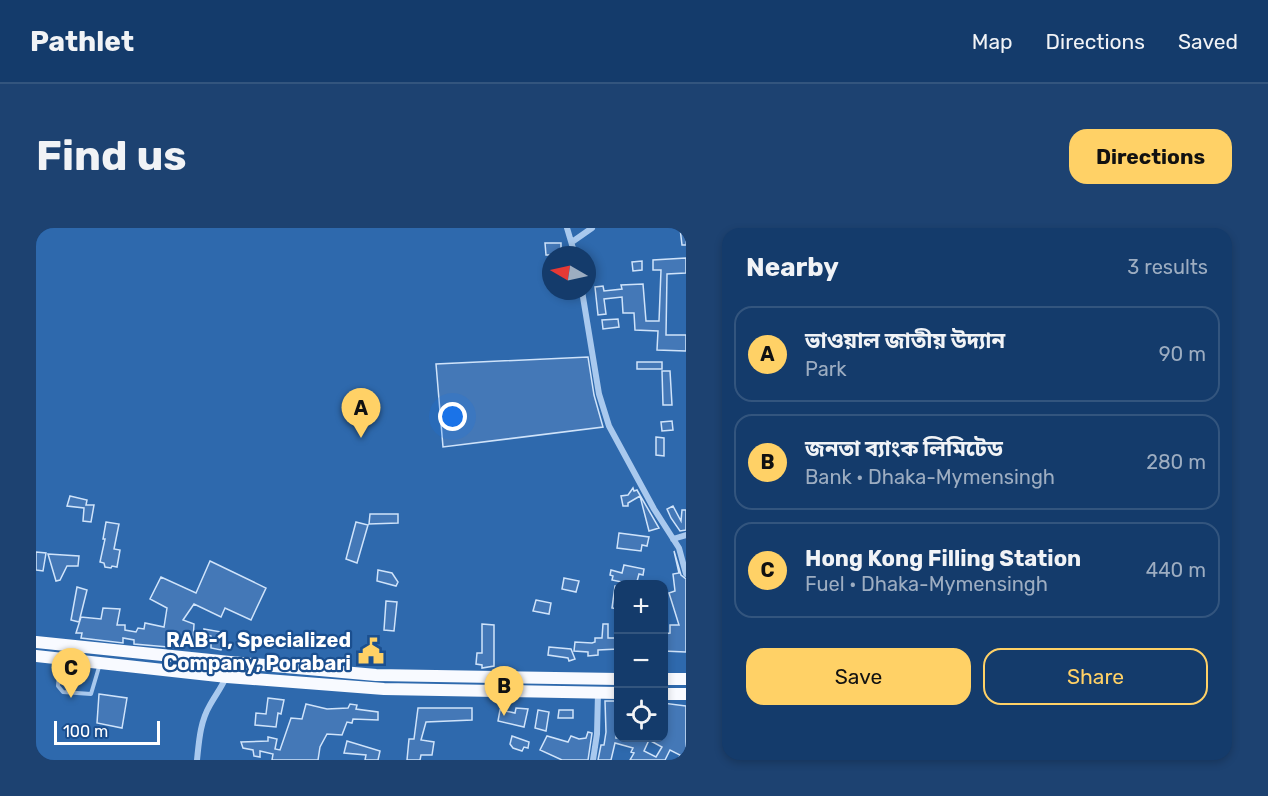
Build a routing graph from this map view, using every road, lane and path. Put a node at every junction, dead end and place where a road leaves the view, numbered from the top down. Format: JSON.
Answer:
{"nodes":[{"id":1,"x":567,"y":228,"type":"edge"},
{"id":2,"x":592,"y":228,"type":"edge"},
{"id":3,"x":572,"y":242,"type":"junction"},
{"id":4,"x":573,"y":246,"type":"edge"},
{"id":5,"x":583,"y":300,"type":"edge"},
{"id":6,"x":686,"y":535,"type":"edge"},
{"id":7,"x":673,"y":539,"type":"junction"},
{"id":8,"x":686,"y":574,"type":"edge"},
{"id":9,"x":36,"y":642,"type":"edge"},
{"id":10,"x":36,"y":656,"type":"edge"},
{"id":11,"x":60,"y":658,"type":"junction"},
{"id":12,"x":230,"y":662,"type":"junction"},
{"id":13,"x":99,"y":663,"type":"junction"},
{"id":14,"x":227,"y":677,"type":"junction"},
{"id":15,"x":614,"y":679,"type":"edge"},
{"id":16,"x":668,"y":679,"type":"edge"},
{"id":17,"x":686,"y":679,"type":"edge"},
{"id":18,"x":598,"y":693,"type":"junction"},
{"id":19,"x":614,"y":693,"type":"edge"},
{"id":20,"x":668,"y":694,"type":"edge"},
{"id":21,"x":686,"y":694,"type":"edge"},
{"id":22,"x":197,"y":760,"type":"edge"},
{"id":23,"x":593,"y":760,"type":"edge"}],
"edges":[{"from":1,"to":3,"type":"street"},
{"from":2,"to":3,"type":"street"},
{"from":3,"to":4,"type":"street"},
{"from":5,"to":7,"type":"street"},
{"from":6,"to":7,"type":"street"},
{"from":7,"to":8,"type":"street"},
{"from":9,"to":12,"type":"highway"},
{"from":10,"to":11,"type":"highway"},
{"from":11,"to":13,"type":"highway"},
{"from":11,"to":13,"type":"lane"},
{"from":12,"to":14,"type":"street"},
{"from":12,"to":15,"type":"highway"},
{"from":13,"to":14,"type":"highway"},
{"from":14,"to":18,"type":"highway"},
{"from":14,"to":22,"type":"street"},
{"from":16,"to":17,"type":"highway"},
{"from":18,"to":19,"type":"highway"},
{"from":18,"to":23,"type":"street"},
{"from":20,"to":21,"type":"highway"}]}
